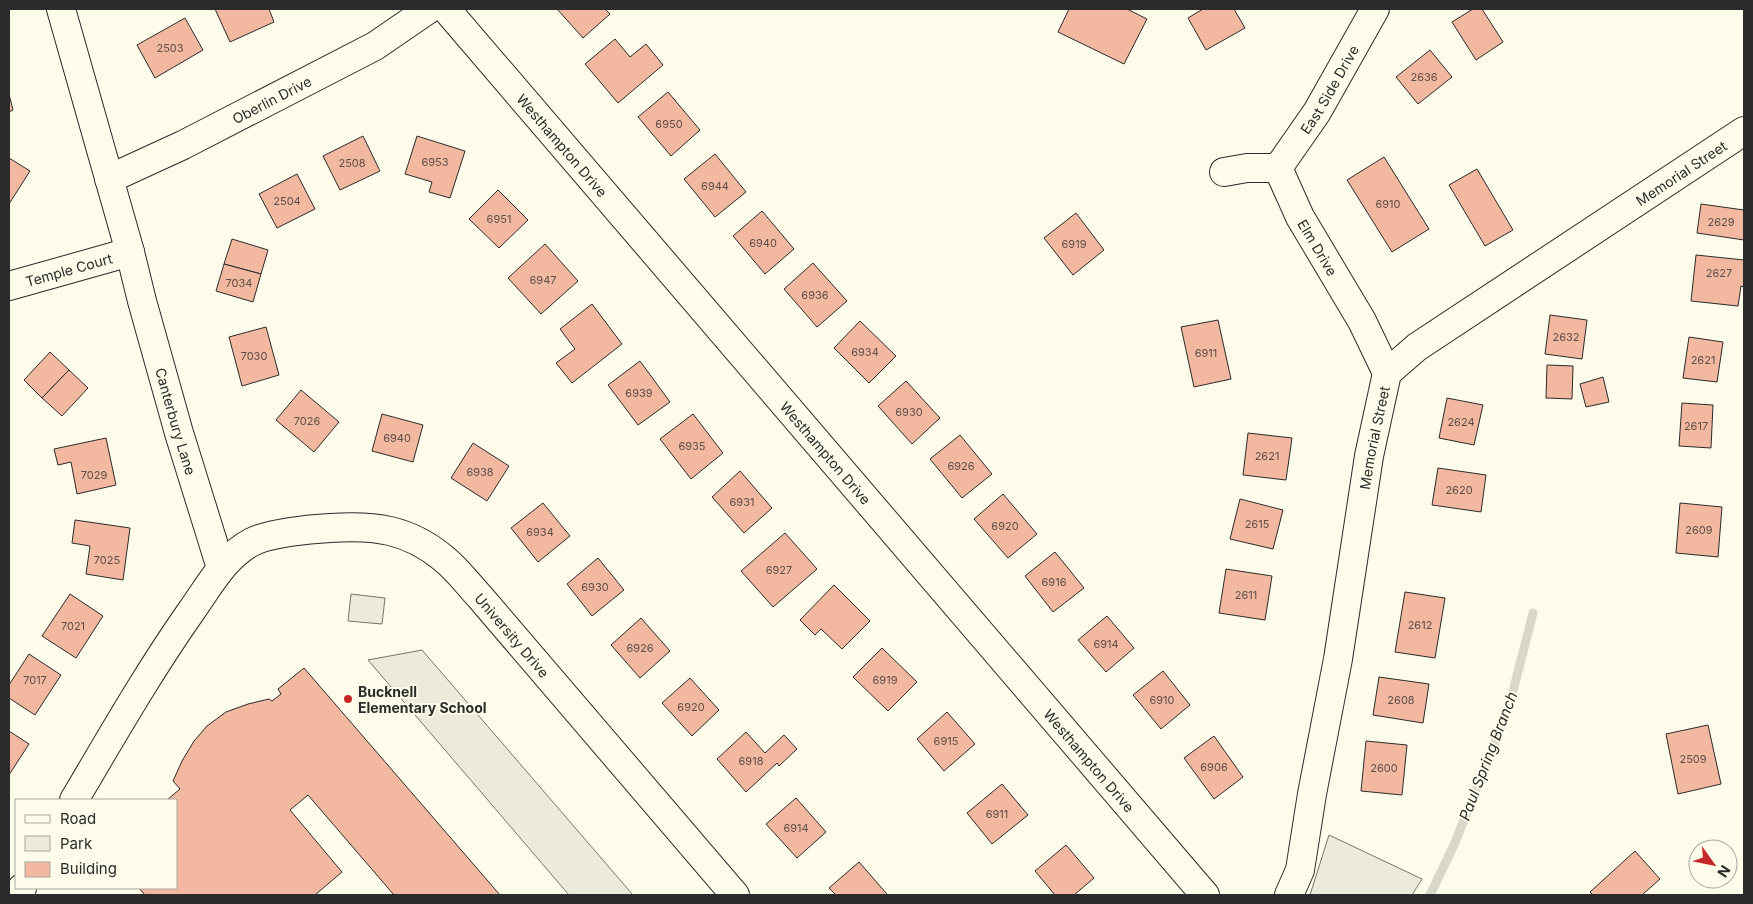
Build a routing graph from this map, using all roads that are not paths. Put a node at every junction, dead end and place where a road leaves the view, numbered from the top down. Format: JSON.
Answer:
{"nodes":[{"id":1,"x":61,"y":9,"type":"edge"},
{"id":2,"x":429,"y":9,"type":"edge"},
{"id":3,"x":446,"y":9,"type":"edge"},
{"id":4,"x":1375,"y":9,"type":"edge"},
{"id":5,"x":1744,"y":131,"type":"edge"},
{"id":6,"x":1278,"y":168,"type":"junction"},
{"id":7,"x":1224,"y":172,"type":"dead end"},
{"id":8,"x":109,"y":179,"type":"junction"},
{"id":9,"x":130,"y":252,"type":"junction"},
{"id":10,"x":9,"y":286,"type":"edge"},
{"id":11,"x":1387,"y":373,"type":"junction"},
{"id":12,"x":221,"y":568,"type":"junction"},
{"id":13,"x":75,"y":799,"type":"edge"},
{"id":14,"x":736,"y":895,"type":"edge"},
{"id":15,"x":1205,"y":895,"type":"edge"},
{"id":16,"x":1289,"y":895,"type":"edge"}],
"edges":[{"from":1,"to":8,"type":"street","name":"Canterbury Lane"},
{"from":2,"to":8,"type":"street","name":"Oberlin Drive"},
{"from":3,"to":15,"type":"street","name":"Westhampton Drive"},
{"from":4,"to":6,"type":"street","name":"East Side Drive"},
{"from":5,"to":11,"type":"street","name":"Memorial Street"},
{"from":6,"to":7,"type":"street"},
{"from":6,"to":11,"type":"street","name":"Elm Drive"},
{"from":8,"to":9,"type":"street","name":"Canterbury Lane"},
{"from":9,"to":10,"type":"street","name":"Temple Court"},
{"from":9,"to":12,"type":"street","name":"Canterbury Lane"},
{"from":11,"to":16,"type":"street","name":"Memorial Street"},
{"from":12,"to":13,"type":"street"},
{"from":12,"to":14,"type":"street","name":"University Drive"}]}
